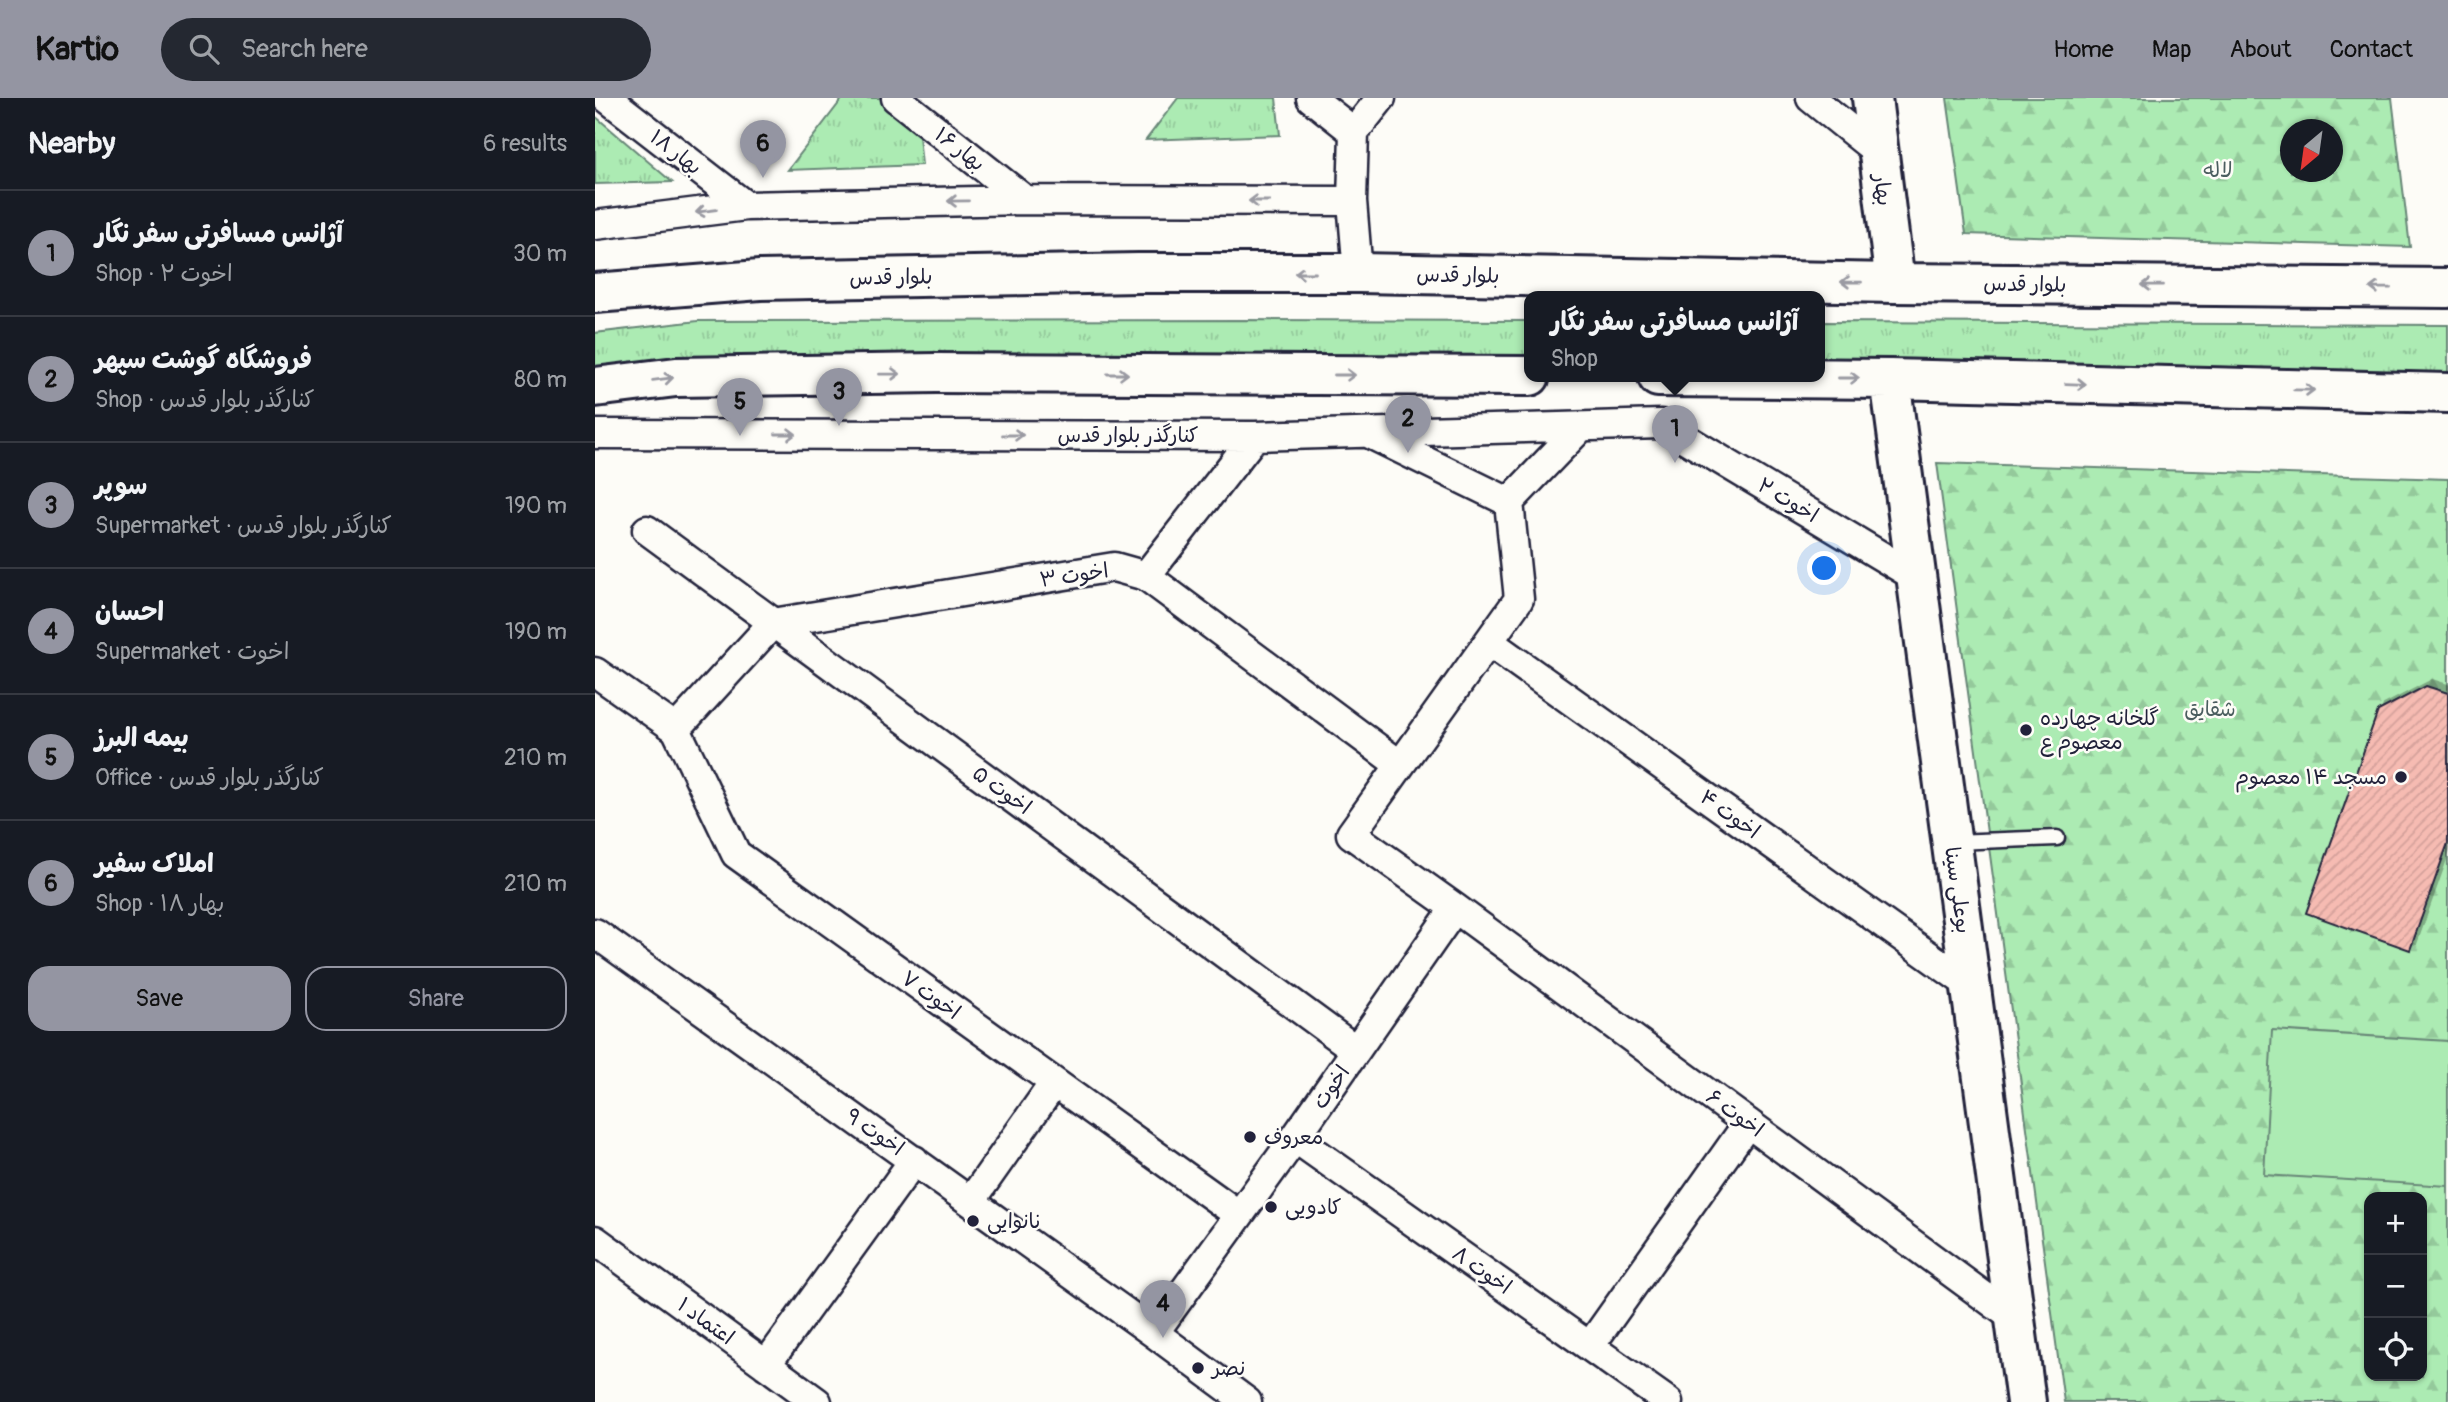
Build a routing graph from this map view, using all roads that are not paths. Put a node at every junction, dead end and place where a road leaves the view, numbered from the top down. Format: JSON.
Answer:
{"nodes":[{"id":1,"x":607,"y":98,"type":"edge"},
{"id":2,"x":896,"y":98,"type":"edge"},
{"id":3,"x":1311,"y":98,"type":"edge"},
{"id":4,"x":1381,"y":98,"type":"edge"},
{"id":5,"x":1811,"y":98,"type":"edge"},
{"id":6,"x":1872,"y":98,"type":"edge"},
{"id":7,"x":1354,"y":132,"type":"junction"},
{"id":8,"x":1878,"y":152,"type":"junction"},
{"id":9,"x":1025,"y":200,"type":"junction"},
{"id":10,"x":1352,"y":201,"type":"junction"},
{"id":11,"x":746,"y":206,"type":"junction"},
{"id":12,"x":595,"y":225,"type":"edge"},
{"id":13,"x":1358,"y":274,"type":"junction"},
{"id":14,"x":1895,"y":283,"type":"junction"},
{"id":15,"x":2448,"y":288,"type":"edge"},
{"id":16,"x":595,"y":293,"type":"edge"},
{"id":17,"x":1524,"y":376,"type":"edge"},
{"id":18,"x":1825,"y":378,"type":"edge"},
{"id":19,"x":1890,"y":379,"type":"junction"},
{"id":20,"x":595,"y":387,"type":"edge"},
{"id":21,"x":2448,"y":393,"type":"edge"},
{"id":22,"x":1661,"y":424,"type":"joint"},
{"id":23,"x":1580,"y":428,"type":"junction"},
{"id":24,"x":1366,"y":432,"type":"junction"},
{"id":25,"x":595,"y":434,"type":"edge"},
{"id":26,"x":1255,"y":436,"type":"junction"},
{"id":27,"x":1509,"y":502,"type":"junction"},
{"id":28,"x":647,"y":530,"type":"dead end"},
{"id":29,"x":1146,"y":576,"type":"junction"},
{"id":30,"x":1916,"y":577,"type":"junction"},
{"id":31,"x":773,"y":622,"type":"junction"},
{"id":32,"x":1489,"y":642,"type":"junction"},
{"id":33,"x":595,"y":672,"type":"edge"},
{"id":34,"x":676,"y":729,"type":"junction"},
{"id":35,"x":1400,"y":765,"type":"junction"},
{"id":36,"x":2057,"y":838,"type":"dead end"},
{"id":37,"x":1952,"y":842,"type":"junction"},
{"id":38,"x":1455,"y":908,"type":"junction"},
{"id":39,"x":595,"y":933,"type":"edge"},
{"id":40,"x":1971,"y":986,"type":"junction"},
{"id":41,"x":1356,"y":1050,"type":"junction"},
{"id":42,"x":1053,"y":1083,"type":"junction"},
{"id":43,"x":1748,"y":1123,"type":"junction"},
{"id":44,"x":1295,"y":1138,"type":"junction"},
{"id":45,"x":914,"y":1160,"type":"junction"},
{"id":46,"x":971,"y":1201,"type":"junction"},
{"id":47,"x":1239,"y":1215,"type":"junction"},
{"id":48,"x":595,"y":1240,"type":"edge"},
{"id":49,"x":2015,"y":1319,"type":"junction"},
{"id":50,"x":1154,"y":1333,"type":"junction"},
{"id":51,"x":1590,"y":1346,"type":"junction"},
{"id":52,"x":766,"y":1365,"type":"junction"},
{"id":53,"x":1218,"y":1394,"type":"edge"},
{"id":54,"x":817,"y":1402,"type":"edge"},
{"id":55,"x":1247,"y":1402,"type":"edge"},
{"id":56,"x":1668,"y":1402,"type":"edge"},
{"id":57,"x":2026,"y":1402,"type":"edge"}],
"edges":[{"from":1,"to":11,"type":"street","name":"بهار ۱۸"},
{"from":2,"to":9,"type":"street","name":"بهار ۱۶"},
{"from":3,"to":7,"type":"street"},
{"from":4,"to":7,"type":"street"},
{"from":5,"to":8,"type":"street"},
{"from":6,"to":8,"type":"main road","name":"بهار"},
{"from":7,"to":10,"type":"street"},
{"from":8,"to":14,"type":"main road","name":"بهار"},
{"from":10,"to":9,"type":"street","one_way":true},
{"from":9,"to":11,"type":"street","one_way":true},
{"from":10,"to":13,"type":"street"},
{"from":11,"to":12,"type":"street","one_way":true},
{"from":14,"to":13,"type":"main road","name":"بلوار قدس","one_way":true},
{"from":13,"to":16,"type":"main road","name":"بلوار قدس","one_way":true},
{"from":15,"to":14,"type":"main road","name":"بلوار قدس","one_way":true},
{"from":20,"to":17,"type":"main road","one_way":true},
{"from":18,"to":19,"type":"main road","one_way":true},
{"from":19,"to":21,"type":"main road","one_way":true},
{"from":19,"to":30,"type":"main road","name":"بوعلی سینا"},
{"from":22,"to":23,"type":"street","name":"کنارگذر بلوار قدس"},
{"from":22,"to":30,"type":"street","name":"اخوت ۲"},
{"from":23,"to":24,"type":"street","name":"کنارگذر بلوار قدس"},
{"from":23,"to":27,"type":"street"},
{"from":24,"to":26,"type":"street","name":"کنارگذر بلوار قدس"},
{"from":24,"to":27,"type":"street"},
{"from":25,"to":26,"type":"street","name":"کنارگذر بلوار قدس","one_way":true},
{"from":26,"to":29,"type":"street"},
{"from":27,"to":32,"type":"street"},
{"from":28,"to":31,"type":"street","name":"اخوت ۵"},
{"from":29,"to":31,"type":"street","name":"اخوت ۳"},
{"from":29,"to":35,"type":"street","name":"اخوت ۳"},
{"from":30,"to":37,"type":"main road","name":"بوعلی سینا"},
{"from":31,"to":34,"type":"street"},
{"from":31,"to":41,"type":"street","name":"اخوت ۵"},
{"from":32,"to":35,"type":"street"},
{"from":32,"to":40,"type":"street","name":"اخوت ۴"},
{"from":33,"to":34,"type":"street"},
{"from":34,"to":42,"type":"street","name":"اخوت ۷"},
{"from":35,"to":38,"type":"street","name":"اخوت ۶"},
{"from":36,"to":37,"type":"lane"},
{"from":37,"to":40,"type":"main road","name":"بوعلی سینا"},
{"from":38,"to":41,"type":"street","name":"اخوت"},
{"from":38,"to":43,"type":"street","name":"اخوت ۶"},
{"from":39,"to":45,"type":"street","name":"اخوت ۹"},
{"from":40,"to":49,"type":"main road","name":"بوعلی سینا"},
{"from":41,"to":44,"type":"street","name":"اخوت"},
{"from":42,"to":46,"type":"street"},
{"from":42,"to":47,"type":"street","name":"اخوت ۷"},
{"from":43,"to":49,"type":"street","name":"اخوت ۶"},
{"from":43,"to":51,"type":"street"},
{"from":44,"to":47,"type":"street","name":"اخوت"},
{"from":44,"to":51,"type":"street","name":"اخوت ۸"},
{"from":45,"to":46,"type":"street","name":"اخوت ۹"},
{"from":45,"to":52,"type":"street"},
{"from":46,"to":50,"type":"street","name":"اخوت ۹"},
{"from":47,"to":50,"type":"street","name":"اخوت"},
{"from":48,"to":52,"type":"street","name":"اعتماد ۱"},
{"from":49,"to":57,"type":"main road","name":"بوعلی سینا"},
{"from":50,"to":53,"type":"street","name":"اخوت ۹"},
{"from":51,"to":56,"type":"street","name":"اخوت ۸"},
{"from":52,"to":54,"type":"street","name":"اعتماد ۱"},
{"from":53,"to":55,"type":"street","name":"اخوت ۹"}]}
